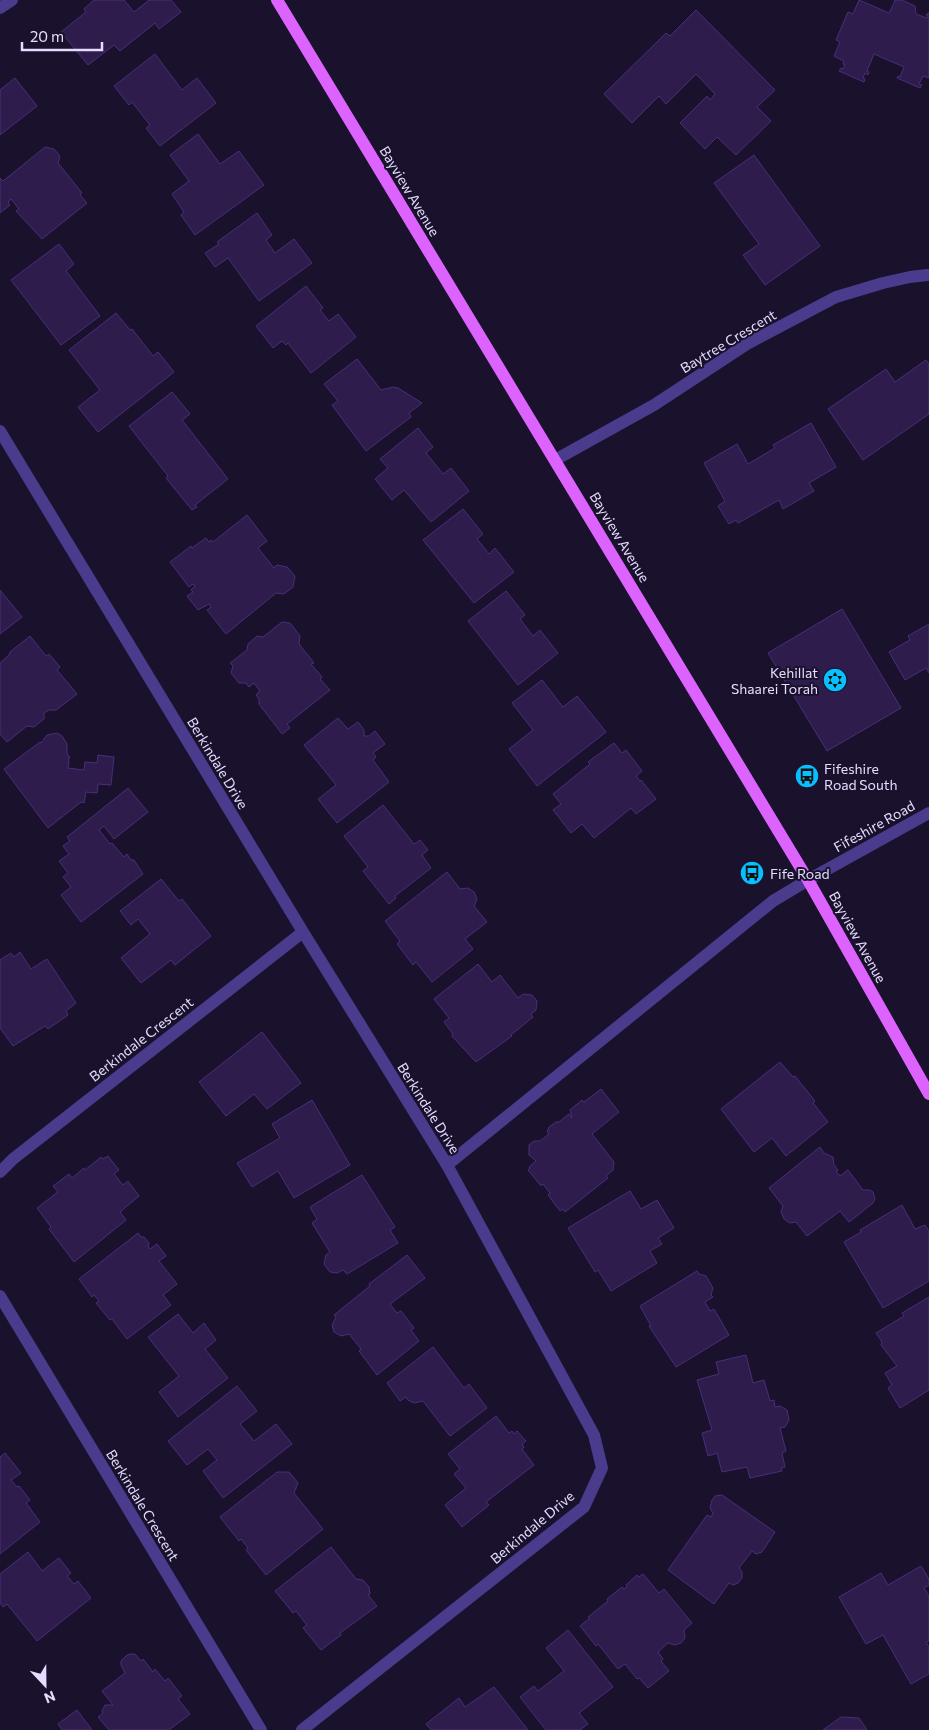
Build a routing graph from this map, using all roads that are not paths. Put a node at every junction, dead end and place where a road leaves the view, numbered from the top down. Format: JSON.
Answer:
{"nodes":[{"id":1,"x":12,"y":0,"type":"edge"},
{"id":2,"x":277,"y":0,"type":"edge"},
{"id":3,"x":0,"y":8,"type":"edge"},
{"id":4,"x":927,"y":275,"type":"dead end"},
{"id":5,"x":0,"y":431,"type":"edge"},
{"id":6,"x":555,"y":460,"type":"junction"},
{"id":7,"x":929,"y":813,"type":"edge"},
{"id":8,"x":808,"y":880,"type":"junction"},
{"id":9,"x":303,"y":932,"type":"junction"},
{"id":10,"x":929,"y":1094,"type":"edge"},
{"id":11,"x":447,"y":1165,"type":"junction"},
{"id":12,"x":0,"y":1172,"type":"edge"},
{"id":13,"x":0,"y":1296,"type":"edge"},
{"id":14,"x":261,"y":1730,"type":"edge"},
{"id":15,"x":302,"y":1730,"type":"edge"}],
"edges":[{"from":1,"to":3,"type":"street"},
{"from":2,"to":6,"type":"main road","name":"Bayview Avenue"},
{"from":4,"to":6,"type":"street","name":"Baytree Crescent"},
{"from":5,"to":9,"type":"street","name":"Berkindale Drive"},
{"from":6,"to":8,"type":"main road","name":"Bayview Avenue"},
{"from":7,"to":8,"type":"street","name":"Fifeshire Road"},
{"from":8,"to":10,"type":"main road","name":"Bayview Avenue"},
{"from":8,"to":11,"type":"street"},
{"from":9,"to":11,"type":"street","name":"Berkindale Drive"},
{"from":9,"to":12,"type":"street","name":"Berkindale Crescent"},
{"from":11,"to":15,"type":"street","name":"Berkindale Drive"},
{"from":13,"to":14,"type":"street","name":"Berkindale Crescent"}]}
